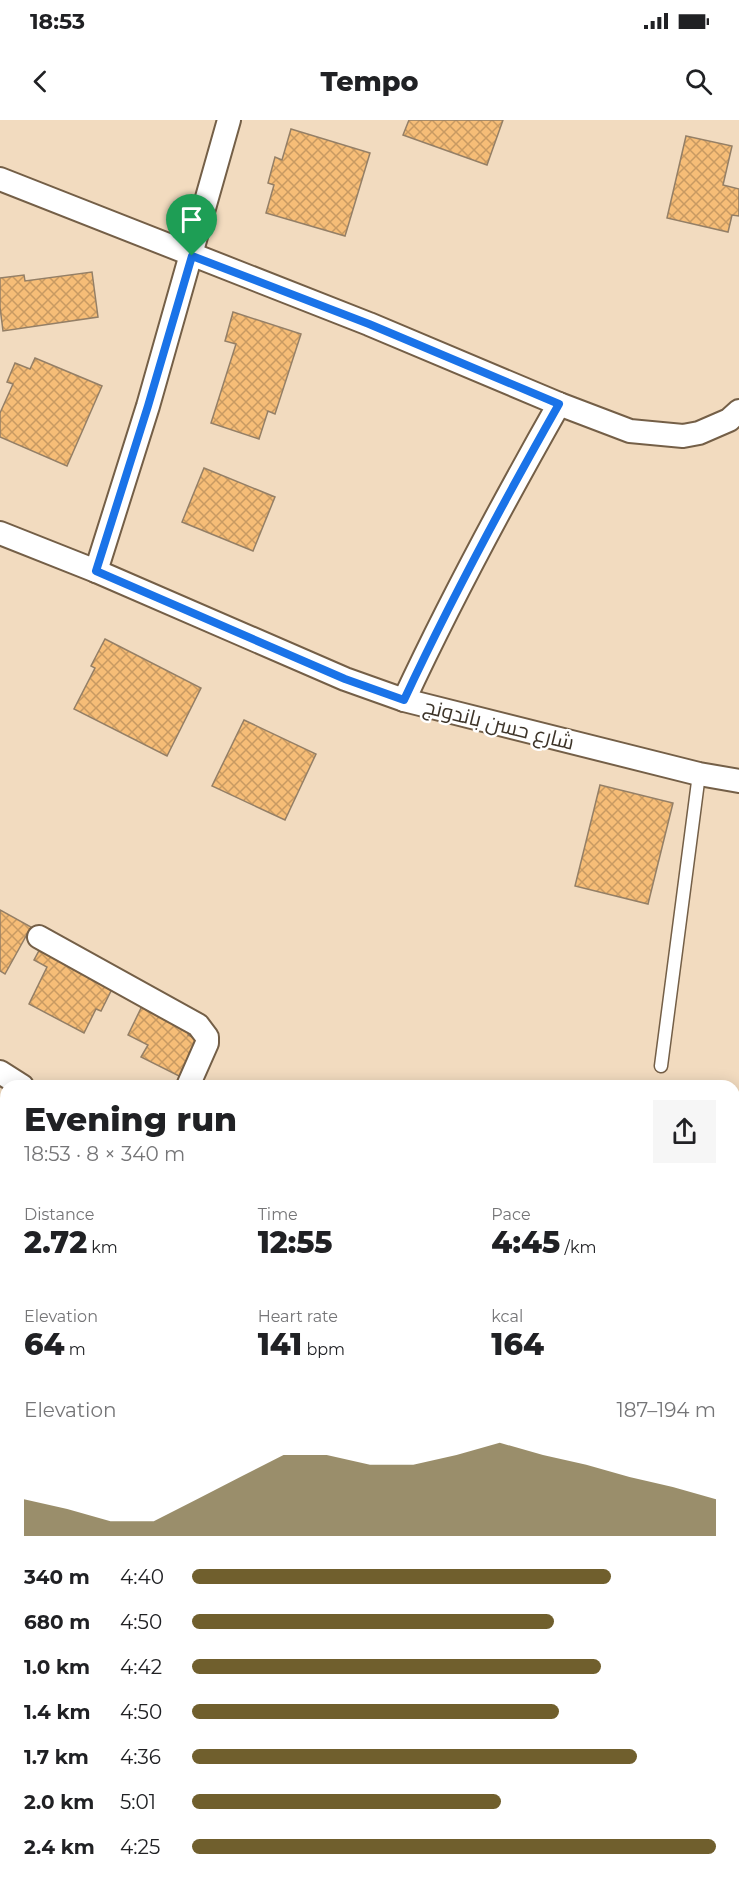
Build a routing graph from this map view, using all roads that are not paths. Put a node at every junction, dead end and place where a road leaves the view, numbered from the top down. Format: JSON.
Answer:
{"nodes":[{"id":1,"x":229,"y":120,"type":"edge"},
{"id":2,"x":0,"y":179,"type":"edge"},
{"id":3,"x":192,"y":256,"type":"junction"},
{"id":4,"x":559,"y":404,"type":"junction"},
{"id":5,"x":739,"y":411,"type":"edge"},
{"id":6,"x":0,"y":533,"type":"edge"},
{"id":7,"x":96,"y":571,"type":"junction"},
{"id":8,"x":404,"y":700,"type":"junction"},
{"id":9,"x":699,"y":774,"type":"junction"},
{"id":10,"x":739,"y":781,"type":"edge"},
{"id":11,"x":39,"y":938,"type":"dead end"},
{"id":12,"x":661,"y":1066,"type":"dead end"},
{"id":13,"x":191,"y":1080,"type":"edge"}],
"edges":[{"from":1,"to":3,"type":"street"},
{"from":2,"to":3,"type":"street"},
{"from":3,"to":4,"type":"street"},
{"from":3,"to":7,"type":"street"},
{"from":4,"to":5,"type":"street"},
{"from":4,"to":8,"type":"street"},
{"from":6,"to":7,"type":"street","name":"شارع حسن باندونج"},
{"from":7,"to":8,"type":"street","name":"شارع حسن باندونج"},
{"from":8,"to":9,"type":"street","name":"شارع حسن باندونج"},
{"from":9,"to":10,"type":"street","name":"شارع حسن باندونج"},
{"from":9,"to":12,"type":"lane"},
{"from":11,"to":13,"type":"street"}]}
